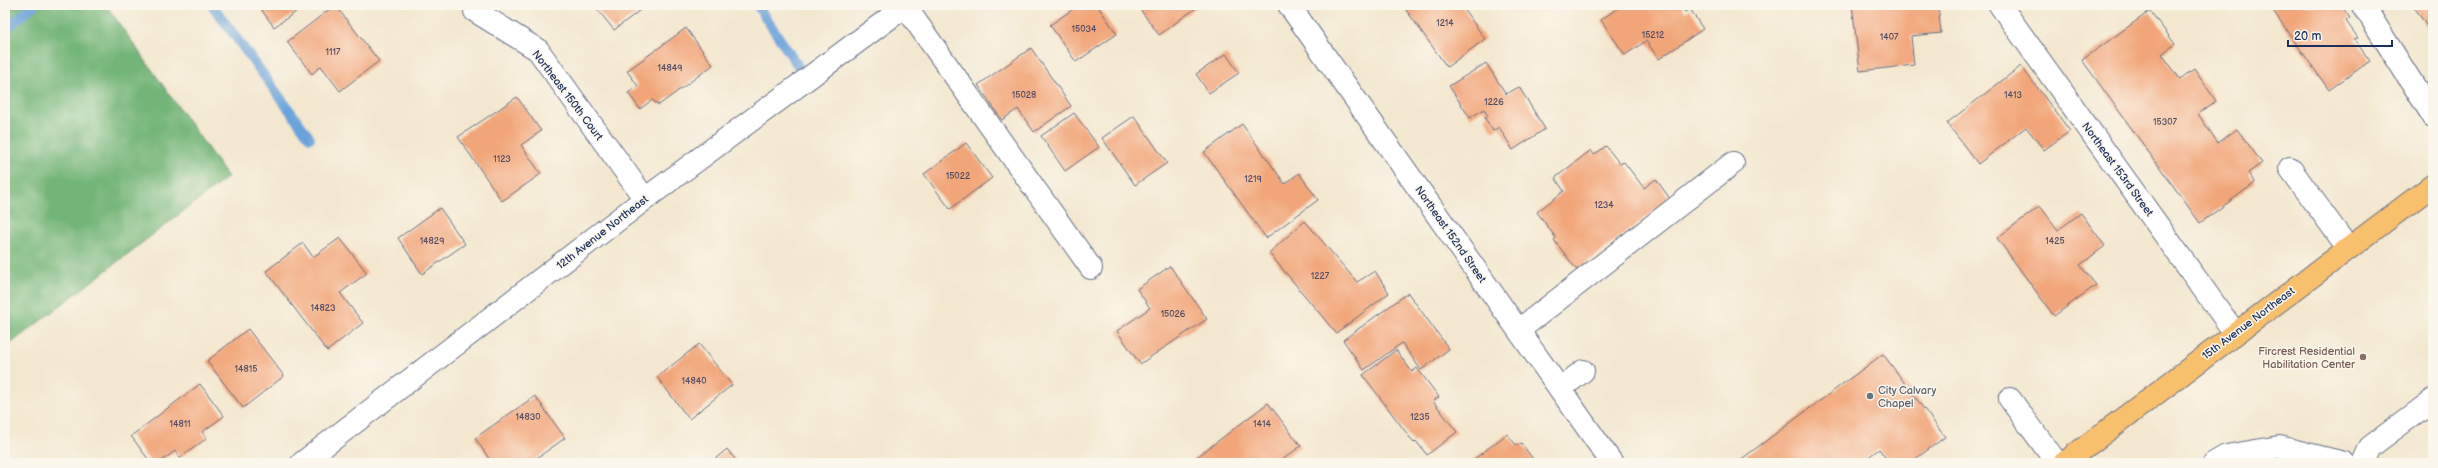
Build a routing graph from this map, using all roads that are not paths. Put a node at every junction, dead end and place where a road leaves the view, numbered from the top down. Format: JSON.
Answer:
{"nodes":[{"id":1,"x":1289,"y":5,"type":"edge"},
{"id":2,"x":2000,"y":5,"type":"edge"},
{"id":3,"x":2363,"y":5,"type":"edge"},
{"id":4,"x":906,"y":6,"type":"edge"},
{"id":5,"x":474,"y":11,"type":"dead end"},
{"id":6,"x":2433,"y":116,"type":"edge"},
{"id":7,"x":1733,"y":162,"type":"dead end"},
{"id":8,"x":2290,"y":168,"type":"dead end"},
{"id":9,"x":2433,"y":185,"type":"edge"},
{"id":10,"x":644,"y":198,"type":"junction"},
{"id":11,"x":2348,"y":248,"type":"junction"},
{"id":12,"x":1091,"y":268,"type":"dead end"},
{"id":13,"x":1519,"y":330,"type":"junction"},
{"id":14,"x":2235,"y":333,"type":"junction"},
{"id":15,"x":1583,"y":371,"type":"dead end"},
{"id":16,"x":1560,"y":389,"type":"junction"},
{"id":17,"x":2010,"y":399,"type":"dead end"},
{"id":18,"x":2433,"y":400,"type":"edge"},
{"id":19,"x":314,"y":459,"type":"edge"},
{"id":20,"x":1612,"y":463,"type":"edge"},
{"id":21,"x":2057,"y":463,"type":"edge"},
{"id":22,"x":2064,"y":463,"type":"edge"},
{"id":23,"x":2214,"y":463,"type":"edge"},
{"id":24,"x":2344,"y":463,"type":"edge"},
{"id":25,"x":2363,"y":463,"type":"edge"}],
"edges":[{"from":1,"to":13,"type":"street","name":"Northeast 152nd Street"},
{"from":2,"to":14,"type":"street","name":"Northeast 153rd Street"},
{"from":3,"to":6,"type":"street"},
{"from":4,"to":10,"type":"street","name":"12th Avenue Northeast"},
{"from":4,"to":12,"type":"street"},
{"from":5,"to":10,"type":"street","name":"Northeast 150th Court"},
{"from":7,"to":13,"type":"street"},
{"from":8,"to":11,"type":"street"},
{"from":9,"to":11,"type":"main road","name":"15th Avenue Northeast"},
{"from":10,"to":19,"type":"street","name":"12th Avenue Northeast"},
{"from":11,"to":14,"type":"main road","name":"15th Avenue Northeast"},
{"from":13,"to":16,"type":"street","name":"Northeast 152nd Street"},
{"from":14,"to":22,"type":"main road","name":"15th Avenue Northeast"},
{"from":15,"to":16,"type":"street"},
{"from":16,"to":20,"type":"street","name":"Northeast 152nd Street"},
{"from":17,"to":21,"type":"street"},
{"from":18,"to":25,"type":"street"},
{"from":23,"to":24,"type":"street"}]}
